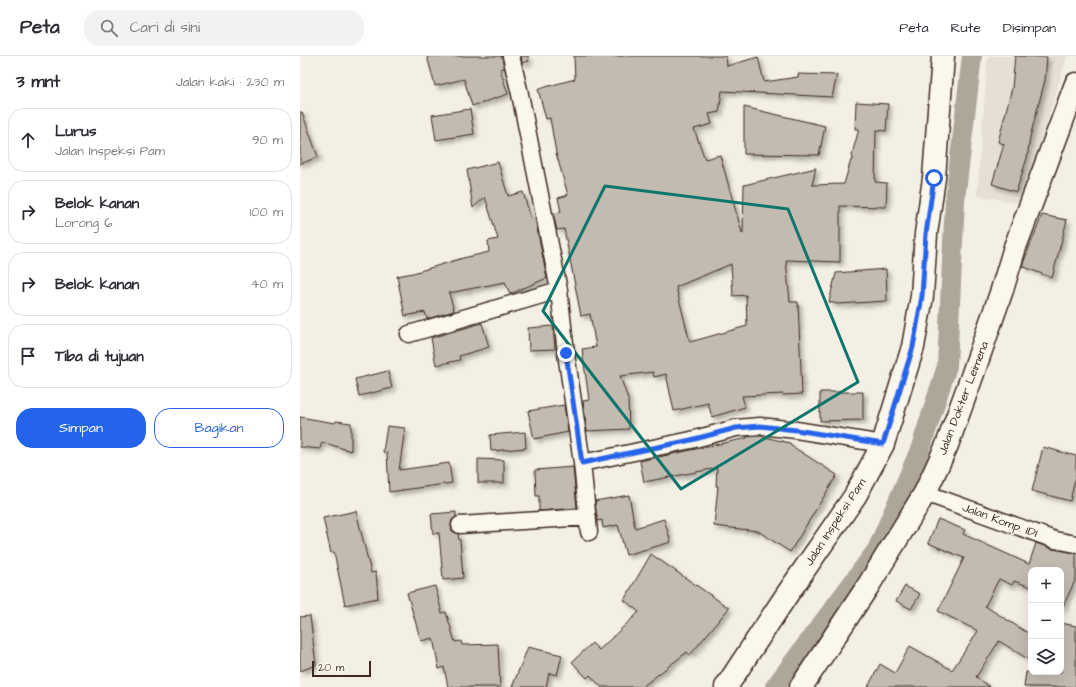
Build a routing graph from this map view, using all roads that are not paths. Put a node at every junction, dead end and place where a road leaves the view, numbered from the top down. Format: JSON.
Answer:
{"nodes":[{"id":1,"x":511,"y":56,"type":"edge"},
{"id":2,"x":943,"y":56,"type":"edge"},
{"id":3,"x":1076,"y":84,"type":"edge"},
{"id":4,"x":558,"y":290,"type":"junction"},
{"id":5,"x":409,"y":334,"type":"dead end"},
{"id":6,"x":883,"y":444,"type":"junction"},
{"id":7,"x":582,"y":463,"type":"junction"},
{"id":8,"x":925,"y":493,"type":"junction"},
{"id":9,"x":460,"y":525,"type":"dead end"},
{"id":10,"x":1076,"y":544,"type":"edge"},
{"id":11,"x":726,"y":687,"type":"edge"},
{"id":12,"x":801,"y":687,"type":"edge"}],
"edges":[{"from":1,"to":4,"type":"street"},
{"from":2,"to":6,"type":"main road","name":"Jalan Inspeksi Pam"},
{"from":3,"to":8,"type":"main road","name":"Jalan Dokter Leimena"},
{"from":4,"to":5,"type":"street"},
{"from":4,"to":7,"type":"street"},
{"from":6,"to":7,"type":"street"},
{"from":6,"to":11,"type":"main road","name":"Jalan Inspeksi Pam"},
{"from":7,"to":9,"type":"street"},
{"from":8,"to":10,"type":"street","name":"Jalan Komp. IDI"},
{"from":8,"to":12,"type":"main road","name":"Jalan Dokter Leimena"}]}
